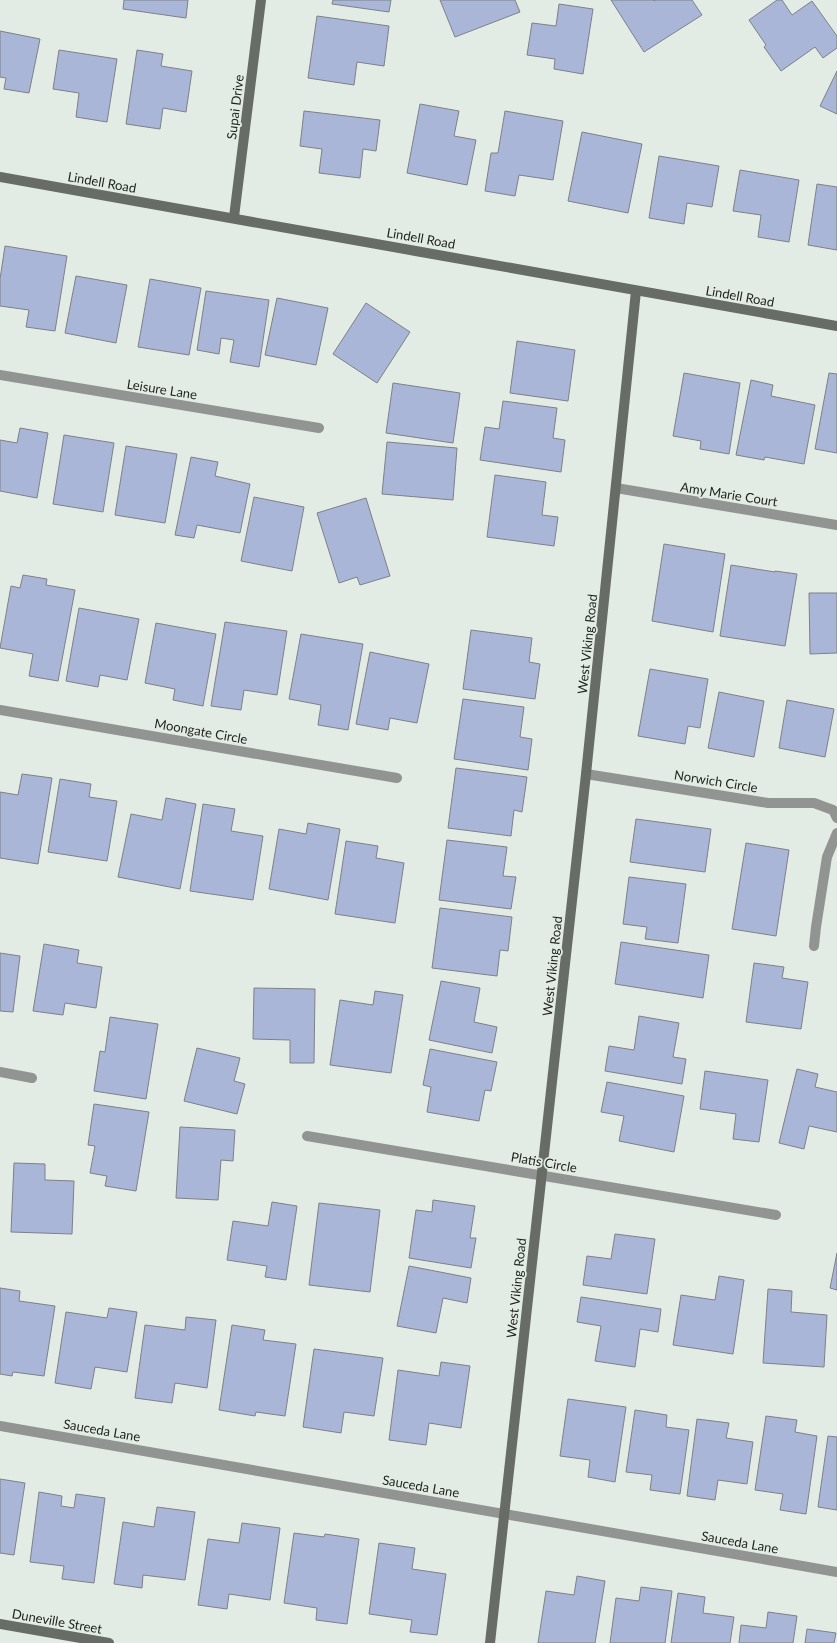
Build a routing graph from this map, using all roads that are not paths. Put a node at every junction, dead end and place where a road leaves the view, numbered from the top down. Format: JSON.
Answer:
{"nodes":[{"id":1,"x":262,"y":0,"type":"edge"},
{"id":2,"x":0,"y":177,"type":"edge"},
{"id":3,"x":234,"y":217,"type":"junction"},
{"id":4,"x":636,"y":291,"type":"junction"},
{"id":5,"x":837,"y":326,"type":"edge"},
{"id":6,"x":0,"y":375,"type":"edge"},
{"id":7,"x":319,"y":428,"type":"dead end"},
{"id":8,"x":616,"y":488,"type":"junction"},
{"id":9,"x":837,"y":525,"type":"edge"},
{"id":10,"x":0,"y":710,"type":"edge"},
{"id":11,"x":586,"y":774,"type":"junction"},
{"id":12,"x":397,"y":778,"type":"dead end"},
{"id":13,"x":837,"y":818,"type":"edge"},
{"id":14,"x":837,"y":833,"type":"edge"},
{"id":15,"x":814,"y":946,"type":"dead end"},
{"id":16,"x":0,"y":1072,"type":"edge"},
{"id":17,"x":32,"y":1078,"type":"dead end"},
{"id":18,"x":307,"y":1136,"type":"dead end"},
{"id":19,"x":542,"y":1175,"type":"junction"},
{"id":20,"x":776,"y":1215,"type":"dead end"},
{"id":21,"x":0,"y":1426,"type":"edge"},
{"id":22,"x":504,"y":1514,"type":"junction"},
{"id":23,"x":837,"y":1572,"type":"edge"},
{"id":24,"x":0,"y":1624,"type":"edge"},
{"id":25,"x":109,"y":1643,"type":"edge"},
{"id":26,"x":490,"y":1643,"type":"edge"}],
"edges":[{"from":1,"to":3,"type":"street","name":"Supai Drive"},
{"from":2,"to":3,"type":"street","name":"Lindell Road"},
{"from":3,"to":4,"type":"street","name":"Lindell Road"},
{"from":4,"to":5,"type":"street","name":"Lindell Road"},
{"from":4,"to":8,"type":"street","name":"West Viking Road"},
{"from":6,"to":7,"type":"street","name":"Leisure Lane"},
{"from":8,"to":9,"type":"street","name":"Amy Marie Court"},
{"from":8,"to":11,"type":"street","name":"West Viking Road"},
{"from":10,"to":12,"type":"street","name":"Moongate Circle"},
{"from":11,"to":13,"type":"street","name":"Norwich Circle"},
{"from":11,"to":19,"type":"street","name":"West Viking Road"},
{"from":14,"to":15,"type":"street"},
{"from":16,"to":17,"type":"street"},
{"from":18,"to":19,"type":"street","name":"Platis Circle"},
{"from":19,"to":20,"type":"street","name":"Platis Circle"},
{"from":19,"to":22,"type":"street","name":"West Viking Road"},
{"from":21,"to":22,"type":"street","name":"Sauceda Lane"},
{"from":22,"to":23,"type":"street","name":"Sauceda Lane"},
{"from":22,"to":26,"type":"street","name":"West Viking Road"},
{"from":24,"to":25,"type":"street","name":"Duneville Street"}]}
